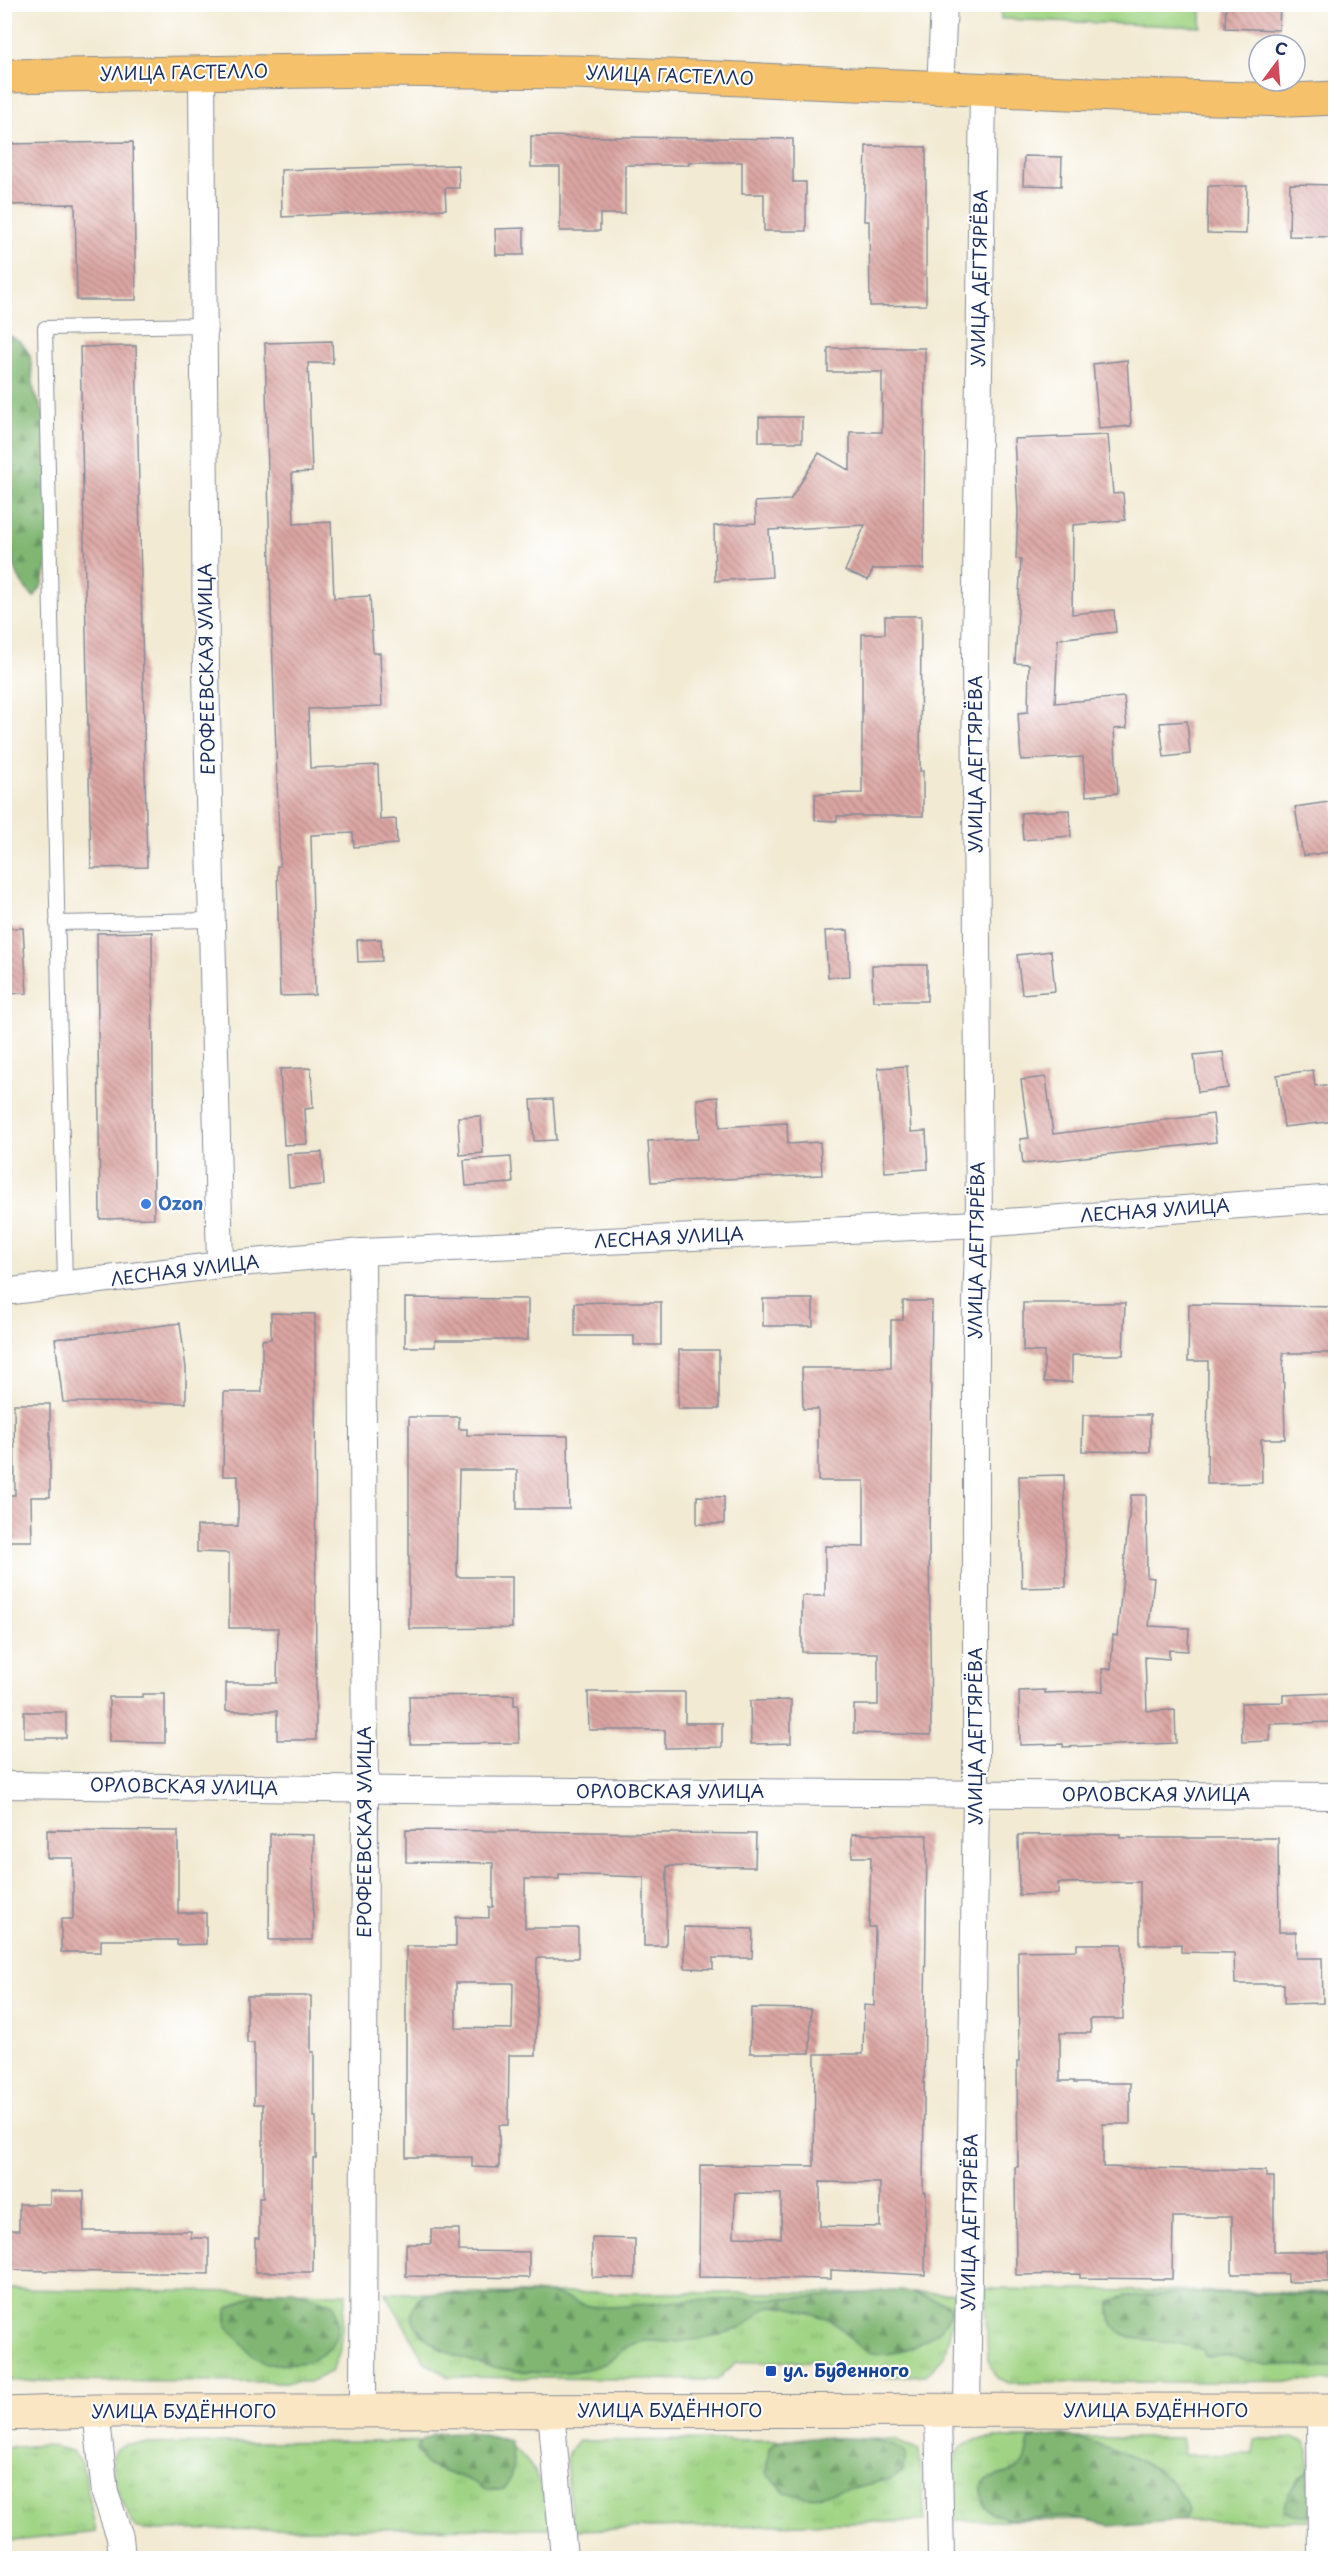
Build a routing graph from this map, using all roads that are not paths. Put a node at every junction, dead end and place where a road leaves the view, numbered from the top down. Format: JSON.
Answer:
{"nodes":[{"id":1,"x":944,"y":4,"type":"edge"},
{"id":2,"x":202,"y":72,"type":"junction"},
{"id":3,"x":4,"y":76,"type":"edge"},
{"id":4,"x":940,"y":88,"type":"junction"},
{"id":5,"x":983,"y":90,"type":"junction"},
{"id":6,"x":1335,"y":98,"type":"edge"},
{"id":7,"x":204,"y":325,"type":"junction"},
{"id":8,"x":212,"y":920,"type":"junction"},
{"id":9,"x":57,"y":923,"type":"junction"},
{"id":10,"x":1335,"y":1198,"type":"edge"},
{"id":11,"x":979,"y":1224,"type":"junction"},
{"id":12,"x":362,"y":1252,"type":"junction"},
{"id":13,"x":220,"y":1265,"type":"junction"},
{"id":14,"x":6,"y":1285,"type":"edge"},
{"id":15,"x":65,"y":1285,"type":"junction"},
{"id":16,"x":4,"y":1785,"type":"edge"},
{"id":17,"x":366,"y":1790,"type":"junction"},
{"id":18,"x":976,"y":1794,"type":"junction"},
{"id":19,"x":1335,"y":1796,"type":"edge"},
{"id":20,"x":96,"y":2411,"type":"junction"},
{"id":21,"x":363,"y":2411,"type":"junction"},
{"id":22,"x":551,"y":2411,"type":"junction"},
{"id":23,"x":953,"y":2411,"type":"junction"},
{"id":24,"x":1328,"y":2411,"type":"edge"},
{"id":25,"x":4,"y":2414,"type":"edge"},
{"id":26,"x":122,"y":2559,"type":"edge"},
{"id":27,"x":564,"y":2559,"type":"edge"},
{"id":28,"x":941,"y":2559,"type":"edge"},
{"id":29,"x":1321,"y":2559,"type":"edge"}],
"edges":[{"from":1,"to":4,"type":"street"},
{"from":2,"to":3,"type":"main road","name":"УЛИЦА ГАСТЕЛЛО"},
{"from":2,"to":4,"type":"main road","name":"УЛИЦА ГАСТЕЛЛО"},
{"from":2,"to":7,"type":"street","name":"ЕРОФЕЕВСКАЯ УЛИЦА"},
{"from":4,"to":5,"type":"main road","name":"УЛИЦА ГАСТЕЛЛО"},
{"from":5,"to":6,"type":"main road","name":"УЛИЦА ГАСТЕЛЛО"},
{"from":5,"to":11,"type":"street","name":"УЛИЦА ДЕГТЯРЁВА"},
{"from":7,"to":8,"type":"street","name":"ЕРОФЕЕВСКАЯ УЛИЦА"},
{"from":7,"to":9,"type":"lane"},
{"from":8,"to":9,"type":"lane"},
{"from":8,"to":13,"type":"street","name":"ЕРОФЕЕВСКАЯ УЛИЦА"},
{"from":9,"to":15,"type":"lane"},
{"from":10,"to":11,"type":"street","name":"ЛЕСНАЯ УЛИЦА"},
{"from":11,"to":12,"type":"street","name":"ЛЕСНАЯ УЛИЦА"},
{"from":11,"to":18,"type":"street","name":"УЛИЦА ДЕГТЯРЁВА"},
{"from":12,"to":13,"type":"street","name":"ЛЕСНАЯ УЛИЦА"},
{"from":12,"to":17,"type":"street","name":"ЕРОФЕЕВСКАЯ УЛИЦА"},
{"from":13,"to":15,"type":"street","name":"ЛЕСНАЯ УЛИЦА"},
{"from":14,"to":15,"type":"street","name":"ЛЕСНАЯ УЛИЦА"},
{"from":16,"to":17,"type":"street","name":"ОРЛОВСКАЯ УЛИЦА"},
{"from":17,"to":18,"type":"street","name":"ОРЛОВСКАЯ УЛИЦА"},
{"from":17,"to":21,"type":"street","name":"ЕРОФЕЕВСКАЯ УЛИЦА"},
{"from":18,"to":19,"type":"street","name":"ОРЛОВСКАЯ УЛИЦА"},
{"from":18,"to":23,"type":"street","name":"УЛИЦА ДЕГТЯРЁВА"},
{"from":20,"to":21,"type":"main road","name":"УЛИЦА БУДЁННОГО"},
{"from":20,"to":25,"type":"main road","name":"УЛИЦА БУДЁННОГО"},
{"from":20,"to":26,"type":"street"},
{"from":21,"to":22,"type":"main road","name":"УЛИЦА БУДЁННОГО"},
{"from":22,"to":23,"type":"main road","name":"УЛИЦА БУДЁННОГО"},
{"from":22,"to":27,"type":"street"},
{"from":23,"to":24,"type":"main road","name":"УЛИЦА БУДЁННОГО"},
{"from":23,"to":28,"type":"street","name":"УЛИЦА ДЕГТЯРЁВА"},
{"from":24,"to":29,"type":"street"}]}
